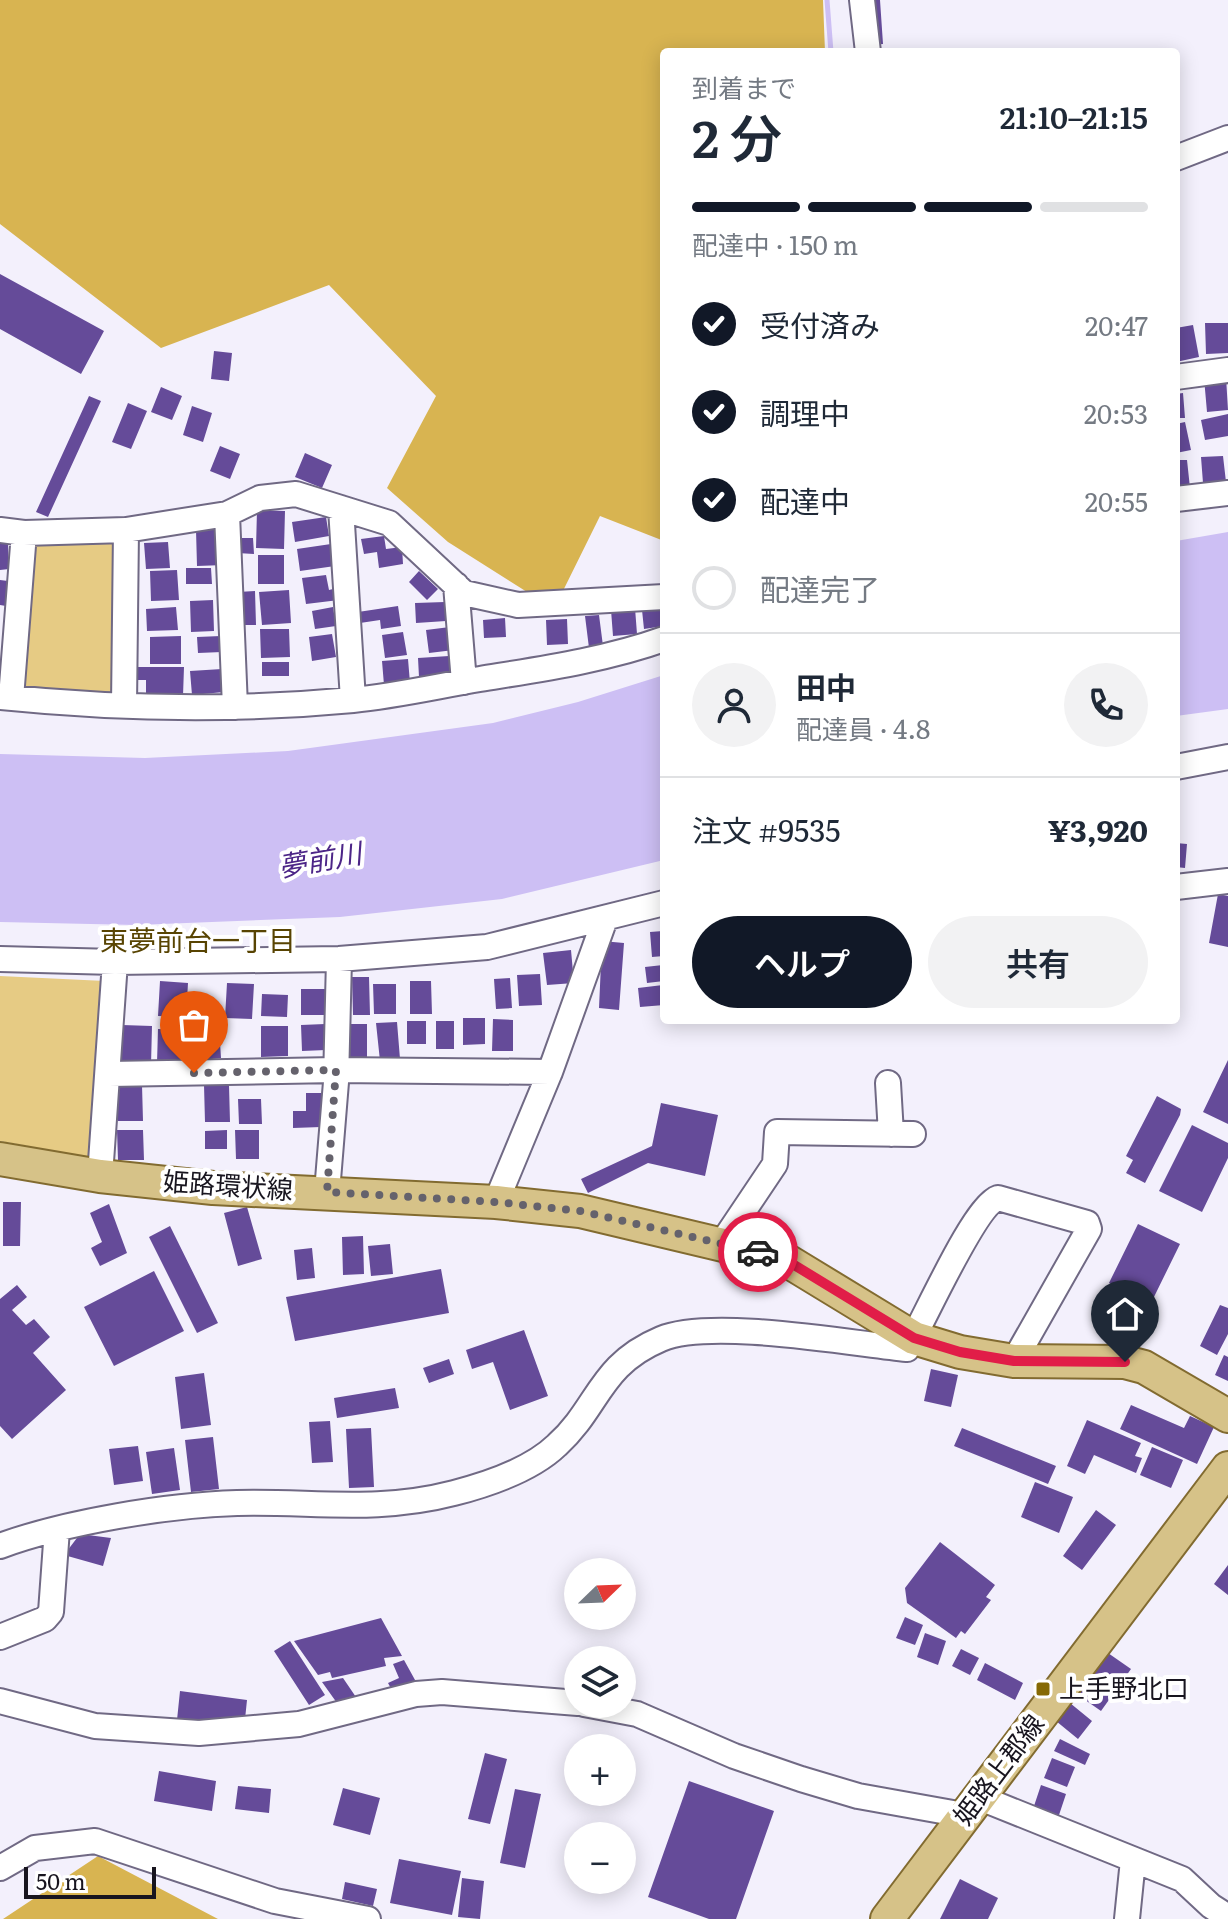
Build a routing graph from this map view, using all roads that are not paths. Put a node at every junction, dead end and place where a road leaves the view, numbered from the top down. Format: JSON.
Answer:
{"nodes":[{"id":1,"x":862,"y":0,"type":"edge"},
{"id":2,"x":868,"y":48,"type":"edge"},
{"id":3,"x":1228,"y":138,"type":"edge"},
{"id":4,"x":1180,"y":156,"type":"edge"},
{"id":5,"x":1228,"y":370,"type":"edge"},
{"id":6,"x":1180,"y":376,"type":"edge"},
{"id":7,"x":1228,"y":493,"type":"edge"},
{"id":8,"x":1180,"y":499,"type":"edge"},
{"id":9,"x":341,"y":508,"type":"junction"},
{"id":10,"x":227,"y":514,"type":"junction"},
{"id":11,"x":126,"y":530,"type":"junction"},
{"id":12,"x":12,"y":531,"type":"edge"},
{"id":13,"x":456,"y":585,"type":"junction"},
{"id":14,"x":660,"y":597,"type":"edge"},
{"id":15,"x":660,"y":640,"type":"edge"},
{"id":16,"x":464,"y":682,"type":"junction"},
{"id":17,"x":6,"y":698,"type":"edge"},
{"id":18,"x":353,"y":700,"type":"junction"},
{"id":19,"x":124,"y":705,"type":"junction"},
{"id":20,"x":235,"y":707,"type":"junction"},
{"id":21,"x":1228,"y":757,"type":"edge"},
{"id":22,"x":1180,"y":766,"type":"edge"},
{"id":23,"x":1228,"y":881,"type":"edge"},
{"id":24,"x":1180,"y":887,"type":"edge"},
{"id":25,"x":660,"y":904,"type":"edge"},
{"id":26,"x":605,"y":919,"type":"junction"},
{"id":27,"x":0,"y":959,"type":"edge"},
{"id":28,"x":339,"y":959,"type":"junction"},
{"id":29,"x":115,"y":962,"type":"junction"},
{"id":30,"x":336,"y":1070,"type":"junction"},
{"id":31,"x":550,"y":1072,"type":"junction"},
{"id":32,"x":109,"y":1074,"type":"junction"},
{"id":33,"x":888,"y":1083,"type":"dead end"},
{"id":34,"x":0,"y":1159,"type":"edge"},
{"id":35,"x":100,"y":1176,"type":"junction"},
{"id":36,"x":327,"y":1192,"type":"junction"},
{"id":37,"x":496,"y":1202,"type":"junction"},
{"id":38,"x":722,"y":1243,"type":"junction"},
{"id":39,"x":914,"y":1338,"type":"junction"},
{"id":40,"x":1014,"y":1361,"type":"junction"},
{"id":41,"x":1228,"y":1416,"type":"edge"},
{"id":42,"x":1228,"y":1468,"type":"edge"},
{"id":43,"x":57,"y":1529,"type":"junction"},
{"id":44,"x":0,"y":1546,"type":"edge"},
{"id":45,"x":0,"y":1637,"type":"edge"},
{"id":46,"x":0,"y":1701,"type":"edge"},
{"id":47,"x":564,"y":1702,"type":"edge"},
{"id":48,"x":636,"y":1714,"type":"edge"},
{"id":49,"x":971,"y":1806,"type":"junction"},
{"id":50,"x":1133,"y":1860,"type":"junction"},
{"id":51,"x":0,"y":1868,"type":"edge"},
{"id":52,"x":1216,"y":1914,"type":"edge"},
{"id":53,"x":368,"y":1919,"type":"edge"},
{"id":54,"x":887,"y":1919,"type":"edge"},
{"id":55,"x":1127,"y":1919,"type":"edge"}],
"edges":[{"from":1,"to":2,"type":"street"},
{"from":3,"to":4,"type":"street"},
{"from":5,"to":6,"type":"street"},
{"from":7,"to":8,"type":"street"},
{"from":9,"to":10,"type":"street"},
{"from":9,"to":13,"type":"street"},
{"from":9,"to":18,"type":"street"},
{"from":10,"to":11,"type":"street"},
{"from":10,"to":20,"type":"street"},
{"from":11,"to":12,"type":"street"},
{"from":11,"to":19,"type":"street"},
{"from":12,"to":17,"type":"street"},
{"from":13,"to":14,"type":"street"},
{"from":13,"to":16,"type":"street"},
{"from":15,"to":16,"type":"street"},
{"from":16,"to":18,"type":"street"},
{"from":17,"to":19,"type":"street"},
{"from":18,"to":20,"type":"street"},
{"from":19,"to":20,"type":"street"},
{"from":21,"to":22,"type":"street"},
{"from":23,"to":24,"type":"street"},
{"from":25,"to":26,"type":"street"},
{"from":26,"to":28,"type":"street"},
{"from":26,"to":31,"type":"street"},
{"from":27,"to":29,"type":"street"},
{"from":28,"to":29,"type":"street"},
{"from":28,"to":30,"type":"street"},
{"from":29,"to":32,"type":"street"},
{"from":30,"to":31,"type":"street"},
{"from":30,"to":32,"type":"street"},
{"from":30,"to":36,"type":"street"},
{"from":31,"to":37,"type":"street"},
{"from":32,"to":35,"type":"street"},
{"from":33,"to":38,"type":"street"},
{"from":34,"to":35,"type":"main road","name":"姫路環状線"},
{"from":35,"to":36,"type":"main road","name":"姫路環状線"},
{"from":36,"to":37,"type":"main road","name":"姫路環状線"},
{"from":37,"to":38,"type":"main road","name":"姫路環状線"},
{"from":38,"to":39,"type":"main road","name":"姫路環状線"},
{"from":39,"to":40,"type":"main road","name":"姫路環状線"},
{"from":39,"to":40,"type":"street"},
{"from":39,"to":43,"type":"street"},
{"from":40,"to":41,"type":"main road","name":"姫路環状線"},
{"from":42,"to":49,"type":"main road","name":"姫路上郡線"},
{"from":43,"to":44,"type":"street"},
{"from":43,"to":45,"type":"street"},
{"from":46,"to":47,"type":"street"},
{"from":48,"to":49,"type":"street"},
{"from":49,"to":50,"type":"street"},
{"from":49,"to":54,"type":"main road","name":"姫路上郡線"},
{"from":50,"to":52,"type":"street"},
{"from":50,"to":55,"type":"street"},
{"from":51,"to":53,"type":"street"}]}
